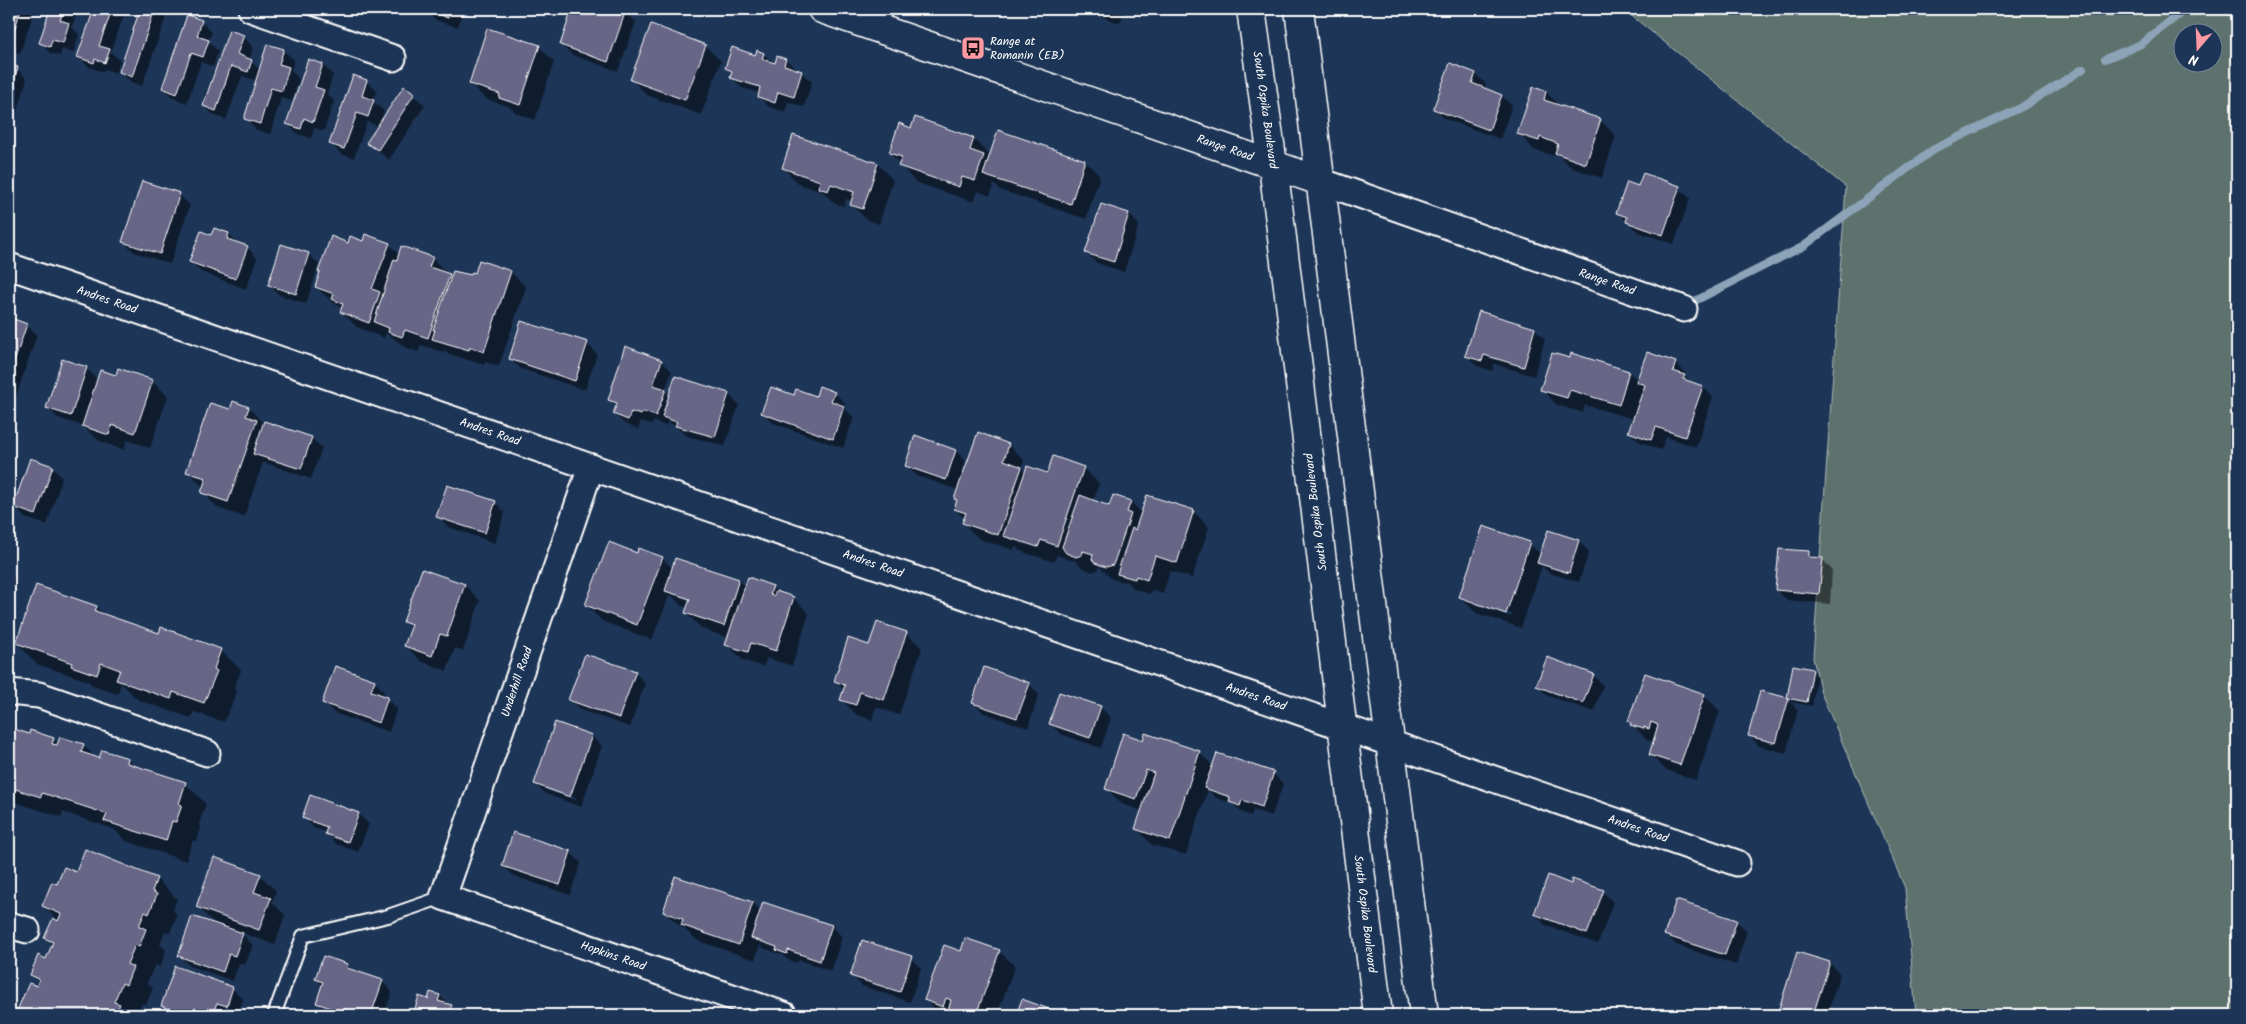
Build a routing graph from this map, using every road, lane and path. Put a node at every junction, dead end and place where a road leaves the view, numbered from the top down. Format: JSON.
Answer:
{"nodes":[{"id":1,"x":251,"y":9,"type":"edge"},
{"id":2,"x":822,"y":9,"type":"edge"},
{"id":3,"x":1250,"y":9,"type":"edge"},
{"id":4,"x":1299,"y":9,"type":"edge"},
{"id":5,"x":876,"y":18,"type":"edge"},
{"id":6,"x":393,"y":58,"type":"dead end"},
{"id":7,"x":1273,"y":165,"type":"junction"},
{"id":8,"x":1320,"y":181,"type":"junction"},
{"id":9,"x":9,"y":266,"type":"edge"},
{"id":10,"x":1684,"y":309,"type":"dead end"},
{"id":11,"x":591,"y":467,"type":"junction"},
{"id":12,"x":9,"y":692,"type":"edge"},
{"id":13,"x":1342,"y":727,"type":"junction"},
{"id":14,"x":1390,"y":743,"type":"junction"},
{"id":15,"x":207,"y":753,"type":"dead end"},
{"id":16,"x":1737,"y":863,"type":"dead end"},
{"id":17,"x":442,"y":897,"type":"junction"},
{"id":18,"x":274,"y":1015,"type":"edge"},
{"id":19,"x":784,"y":1015,"type":"edge"},
{"id":20,"x":1378,"y":1015,"type":"edge"},
{"id":21,"x":1424,"y":1015,"type":"edge"}],
"edges":[{"from":1,"to":6,"type":"street"},
{"from":2,"to":5,"type":"main road","name":"Range Road"},
{"from":3,"to":7,"type":"main road","name":"South Ospika Boulevard"},
{"from":4,"to":8,"type":"main road"},
{"from":5,"to":7,"type":"main road","name":"Range Road"},
{"from":7,"to":8,"type":"main road","name":"Range Road"},
{"from":7,"to":13,"type":"main road","name":"South Ospika Boulevard"},
{"from":8,"to":10,"type":"street","name":"Range Road"},
{"from":8,"to":14,"type":"main road"},
{"from":9,"to":11,"type":"street","name":"Andres Road"},
{"from":11,"to":13,"type":"street","name":"Andres Road"},
{"from":11,"to":17,"type":"street","name":"Underhill Road"},
{"from":12,"to":15,"type":"street"},
{"from":13,"to":14,"type":"street","name":"Andres Road"},
{"from":13,"to":20,"type":"main road","name":"South Ospika Boulevard"},
{"from":14,"to":16,"type":"street","name":"Andres Road"},
{"from":14,"to":21,"type":"main road"},
{"from":17,"to":18,"type":"lane"},
{"from":17,"to":19,"type":"street","name":"Hopkins Road"}]}
